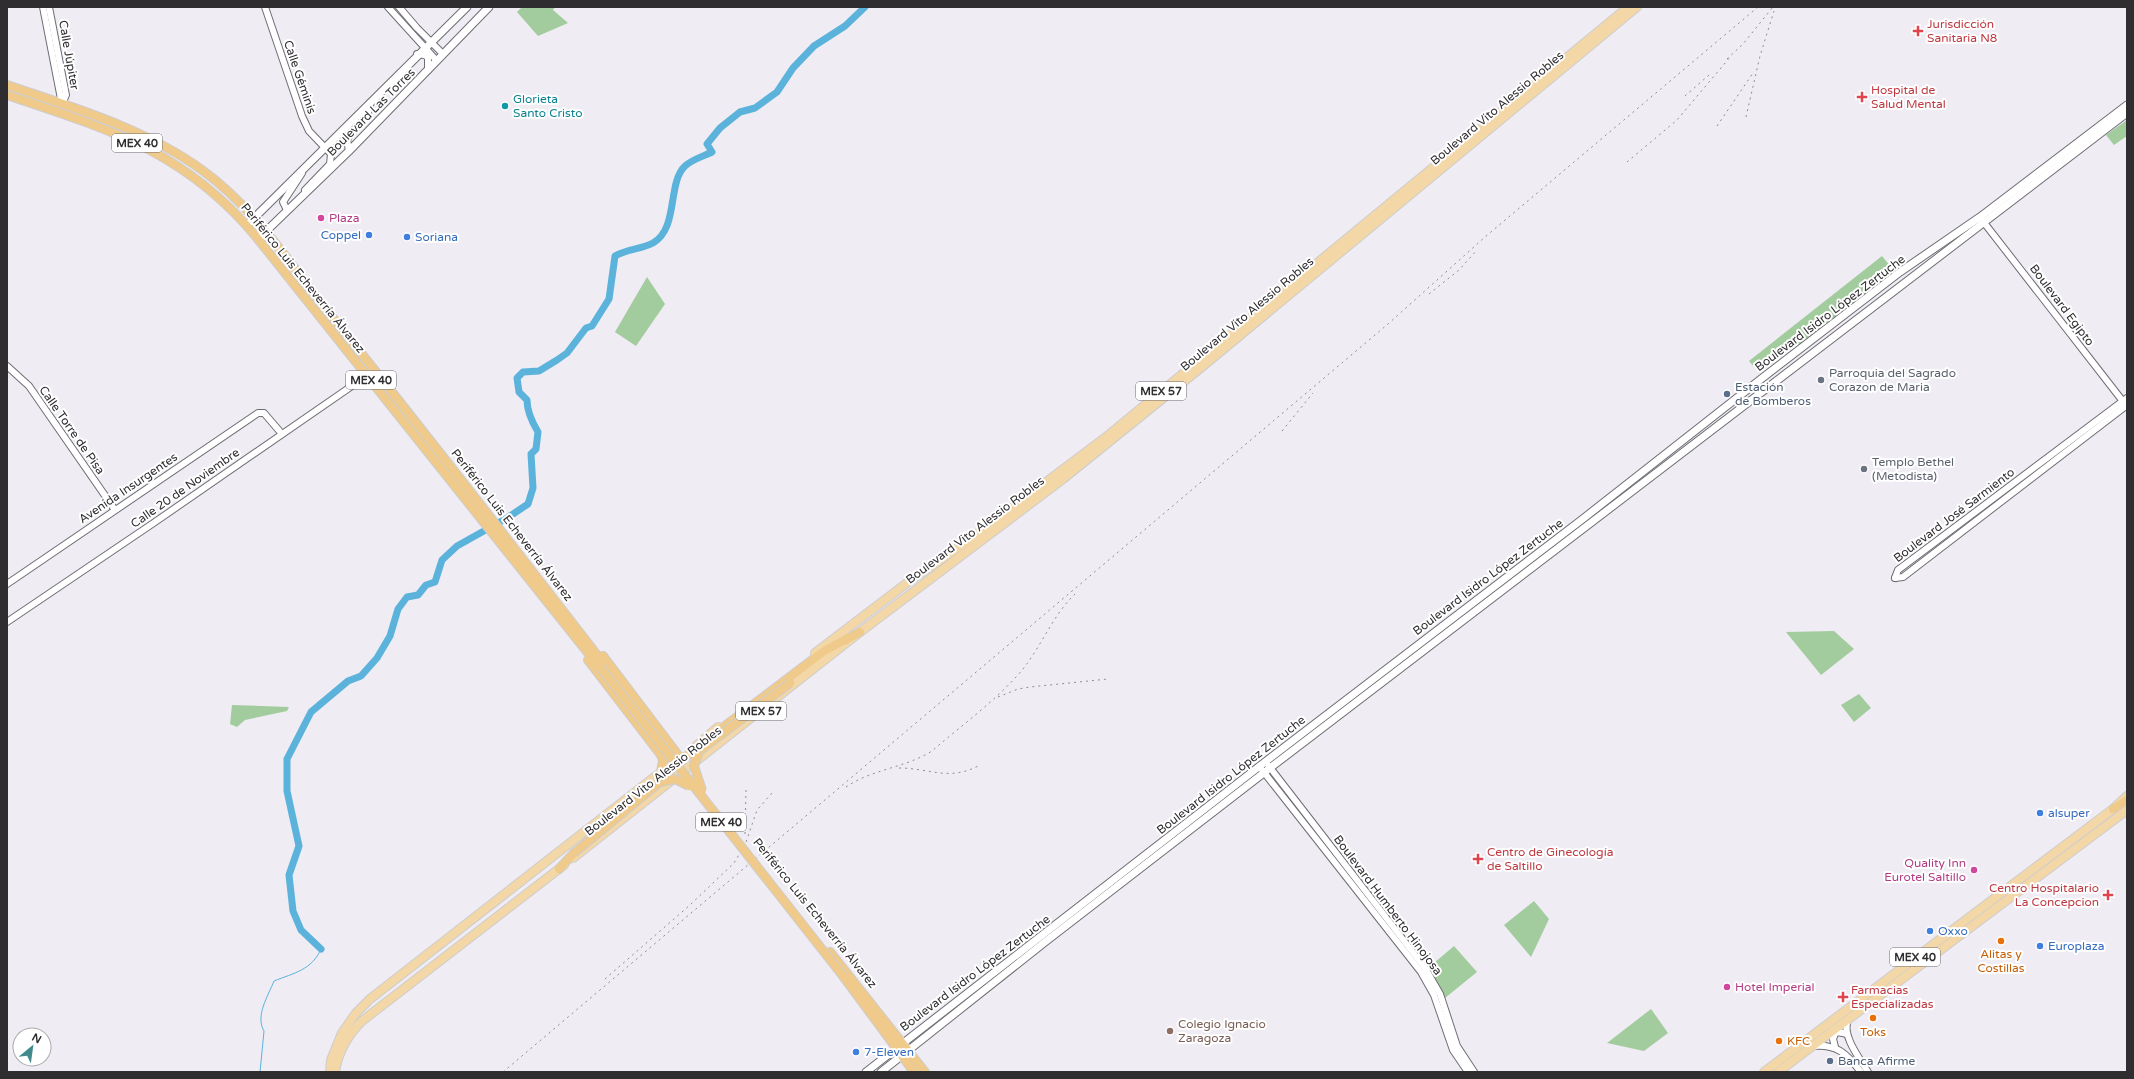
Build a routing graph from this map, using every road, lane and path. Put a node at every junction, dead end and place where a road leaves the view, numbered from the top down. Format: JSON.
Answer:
{"nodes":[{"id":1,"x":44,"y":7,"type":"edge"},
{"id":2,"x":49,"y":7,"type":"edge"},
{"id":3,"x":265,"y":7,"type":"edge"},
{"id":4,"x":388,"y":7,"type":"edge"},
{"id":5,"x":399,"y":7,"type":"edge"},
{"id":6,"x":467,"y":7,"type":"edge"},
{"id":7,"x":489,"y":7,"type":"edge"},
{"id":8,"x":1628,"y":7,"type":"edge"},
{"id":9,"x":1637,"y":7,"type":"edge"},
{"id":10,"x":1593,"y":40,"type":"junction"},
{"id":11,"x":431,"y":42,"type":"junction"},
{"id":12,"x":424,"y":48,"type":"junction"},
{"id":13,"x":417,"y":54,"type":"junction"},
{"id":14,"x":443,"y":54,"type":"junction"},
{"id":15,"x":437,"y":61,"type":"junction"},
{"id":16,"x":428,"y":70,"type":"junction"},
{"id":17,"x":7,"y":85,"type":"edge"},
{"id":18,"x":7,"y":95,"type":"edge"},
{"id":19,"x":370,"y":103,"type":"junction"},
{"id":20,"x":62,"y":104,"type":"junction"},
{"id":21,"x":2127,"y":105,"type":"edge"},
{"id":22,"x":49,"y":109,"type":"junction"},
{"id":23,"x":2127,"y":112,"type":"edge"},
{"id":24,"x":71,"y":117,"type":"junction"},
{"id":25,"x":326,"y":147,"type":"junction"},
{"id":26,"x":350,"y":151,"type":"junction"},
{"id":27,"x":303,"y":172,"type":"junction"},
{"id":28,"x":304,"y":193,"type":"junction"},
{"id":29,"x":287,"y":210,"type":"junction"},
{"id":30,"x":256,"y":218,"type":"junction"},
{"id":31,"x":1982,"y":220,"type":"junction"},
{"id":32,"x":275,"y":222,"type":"junction"},
{"id":33,"x":247,"y":225,"type":"junction"},
{"id":34,"x":266,"y":230,"type":"junction"},
{"id":35,"x":258,"y":239,"type":"junction"},
{"id":36,"x":275,"y":242,"type":"junction"},
{"id":37,"x":7,"y":366,"type":"edge"},
{"id":38,"x":375,"y":370,"type":"junction"},
{"id":39,"x":367,"y":375,"type":"junction"},
{"id":40,"x":2126,"y":403,"type":"edge"},
{"id":41,"x":282,"y":434,"type":"junction"},
{"id":42,"x":1018,"y":508,"type":"junction"},
{"id":43,"x":115,"y":510,"type":"junction"},
{"id":44,"x":487,"y":520,"type":"junction"},
{"id":45,"x":499,"y":536,"type":"junction"},
{"id":46,"x":1552,"y":546,"type":"junction"},
{"id":47,"x":7,"y":584,"type":"edge"},
{"id":48,"x":7,"y":622,"type":"edge"},
{"id":49,"x":578,"y":630,"type":"junction"},
{"id":50,"x":860,"y":632,"type":"junction"},
{"id":51,"x":848,"y":638,"type":"junction"},
{"id":52,"x":582,"y":645,"type":"junction"},
{"id":53,"x":602,"y":666,"type":"junction"},
{"id":54,"x":671,"y":744,"type":"junction"},
{"id":55,"x":661,"y":755,"type":"junction"},
{"id":56,"x":681,"y":759,"type":"junction"},
{"id":57,"x":1265,"y":767,"type":"junction"},
{"id":58,"x":661,"y":772,"type":"junction"},
{"id":59,"x":653,"y":779,"type":"junction"},
{"id":60,"x":670,"y":783,"type":"junction"},
{"id":61,"x":684,"y":786,"type":"dead end"},
{"id":62,"x":700,"y":791,"type":"junction"},
{"id":63,"x":2127,"y":796,"type":"edge"},
{"id":64,"x":2127,"y":800,"type":"edge"},
{"id":65,"x":2113,"y":809,"type":"junction"},
{"id":66,"x":2127,"y":810,"type":"edge"},
{"id":67,"x":559,"y":869,"type":"junction"},
{"id":68,"x":1117,"y":882,"type":"junction"},
{"id":69,"x":441,"y":942,"type":"junction"},
{"id":70,"x":450,"y":952,"type":"junction"},
{"id":71,"x":410,"y":968,"type":"junction"},
{"id":72,"x":845,"y":975,"type":"junction"},
{"id":73,"x":420,"y":976,"type":"junction"},
{"id":74,"x":393,"y":995,"type":"junction"},
{"id":75,"x":1849,"y":1018,"type":"junction"},
{"id":76,"x":1847,"y":1034,"type":"junction"},
{"id":77,"x":347,"y":1038,"type":"junction"},
{"id":78,"x":903,"y":1042,"type":"junction"},
{"id":79,"x":1813,"y":1046,"type":"junction"},
{"id":80,"x":1835,"y":1047,"type":"junction"},
{"id":81,"x":896,"y":1048,"type":"junction"},
{"id":82,"x":909,"y":1050,"type":"junction"},
{"id":83,"x":902,"y":1056,"type":"junction"},
{"id":84,"x":331,"y":1060,"type":"junction"},
{"id":85,"x":326,"y":1072,"type":"edge"},
{"id":86,"x":330,"y":1072,"type":"edge"},
{"id":87,"x":335,"y":1072,"type":"edge"},
{"id":88,"x":340,"y":1072,"type":"edge"},
{"id":89,"x":866,"y":1072,"type":"edge"},
{"id":90,"x":881,"y":1072,"type":"edge"},
{"id":91,"x":914,"y":1072,"type":"edge"},
{"id":92,"x":925,"y":1072,"type":"edge"},
{"id":93,"x":1468,"y":1072,"type":"edge"},
{"id":94,"x":1474,"y":1072,"type":"edge"},
{"id":95,"x":1764,"y":1072,"type":"edge"},
{"id":96,"x":1778,"y":1072,"type":"edge"},
{"id":97,"x":1861,"y":1072,"type":"edge"},
{"id":98,"x":1868,"y":1072,"type":"edge"}],
"edges":[{"from":1,"to":20,"type":"street","name":"Calle Júpiter"},
{"from":2,"to":20,"type":"street","name":"Calle Júpiter"},
{"from":3,"to":25,"type":"street","name":"Calle Géminis"},
{"from":4,"to":12,"type":"street"},
{"from":5,"to":11,"type":"street"},
{"from":6,"to":11,"type":"main road","name":"Boulevard Las Torres"},
{"from":7,"to":14,"type":"main road","name":"Boulevard Las Torres"},
{"from":8,"to":10,"type":"main road","name":"Boulevard Vito Alessio Robles","number":"MEX 57"},
{"from":9,"to":10,"type":"main road","name":"Boulevard Vito Alessio Robles","number":"MEX 57"},
{"from":10,"to":42,"type":"main road","name":"Boulevard Vito Alessio Robles","number":"MEX 57"},
{"from":11,"to":12,"type":"main road","name":"Boulevard Las Torres"},
{"from":11,"to":14,"type":"street"},
{"from":12,"to":13,"type":"main road","name":"Boulevard Las Torres"},
{"from":12,"to":15,"type":"street"},
{"from":13,"to":16,"type":"street"},
{"from":13,"to":19,"type":"main road","name":"Boulevard Las Torres"},
{"from":14,"to":15,"type":"main road","name":"Boulevard Las Torres"},
{"from":15,"to":16,"type":"main road","name":"Boulevard Las Torres"},
{"from":16,"to":26,"type":"main road","name":"Boulevard Las Torres"},
{"from":17,"to":20,"type":"highway","name":"Periférico Luis Echeverría Álvarez","number":"MEX 40"},
{"from":18,"to":22,"type":"highway","name":"Periférico Luis Echeverría Álvarez","number":"MEX 40"},
{"from":19,"to":25,"type":"main road","name":"Boulevard Las Torres"},
{"from":19,"to":26,"type":"street"},
{"from":20,"to":22,"type":"highway"},
{"from":20,"to":24,"type":"highway"},
{"from":20,"to":30,"type":"highway","name":"Periférico Luis Echeverría Álvarez","number":"MEX 40"},
{"from":21,"to":31,"type":"main road","name":"Boulevard Isidro López Zertuche"},
{"from":22,"to":24,"type":"highway","name":"Periférico Luis Echeverría Álvarez","number":"MEX 40"},
{"from":23,"to":31,"type":"main road","name":"Boulevard Isidro López Zertuche"},
{"from":24,"to":33,"type":"highway","name":"Periférico Luis Echeverría Álvarez","number":"MEX 40"},
{"from":25,"to":27,"type":"main road","name":"Boulevard Las Torres"},
{"from":25,"to":28,"type":"street"},
{"from":26,"to":28,"type":"main road","name":"Boulevard Las Torres"},
{"from":27,"to":29,"type":"street"},
{"from":27,"to":30,"type":"main road","name":"Boulevard Las Torres"},
{"from":28,"to":29,"type":"main road","name":"Boulevard Las Torres"},
{"from":29,"to":32,"type":"main road","name":"Boulevard Las Torres"},
{"from":30,"to":33,"type":"main road","name":"Boulevard Las Torres"},
{"from":30,"to":34,"type":"highway","name":"Periférico Luis Echeverría Álvarez","number":"MEX 40"},
{"from":30,"to":35,"type":"highway"},
{"from":31,"to":40,"type":"street","name":"Boulevard Egipto"},
{"from":31,"to":46,"type":"main road","name":"Boulevard Isidro López Zertuche"},
{"from":31,"to":46,"type":"main road","name":"Boulevard Isidro López Zertuche"},
{"from":32,"to":34,"type":"main road","name":"Boulevard Las Torres"},
{"from":32,"to":36,"type":"main road"},
{"from":33,"to":35,"type":"highway","name":"Periférico Luis Echeverría Álvarez","number":"MEX 40"},
{"from":34,"to":35,"type":"main road","name":"Boulevard Las Torres"},
{"from":34,"to":36,"type":"highway","name":"Periférico Luis Echeverría Álvarez","number":"MEX 40"},
{"from":35,"to":39,"type":"highway","name":"Periférico Luis Echeverría Álvarez","number":"MEX 40"},
{"from":36,"to":38,"type":"highway","name":"Periférico Luis Echeverría Álvarez","number":"MEX 40"},
{"from":37,"to":43,"type":"street","name":"Calle Torre de Pisa"},
{"from":38,"to":39,"type":"street","name":"Calle 20 de Noviembre"},
{"from":38,"to":44,"type":"highway","name":"Periférico Luis Echeverría Álvarez","number":"MEX 40"},
{"from":39,"to":41,"type":"street","name":"Calle 20 de Noviembre"},
{"from":39,"to":44,"type":"highway","name":"Periférico Luis Echeverría Álvarez","number":"MEX 40"},
{"from":40,"to":40,"type":"street","name":"Boulevard José Sarmiento"},
{"from":41,"to":43,"type":"street","name":"Avenida Insurgentes"},
{"from":41,"to":48,"type":"street","name":"Calle 20 de Noviembre"},
{"from":42,"to":50,"type":"main road","name":"Boulevard Vito Alessio Robles","number":"MEX 57"},
{"from":42,"to":56,"type":"main road","name":"Boulevard Vito Alessio Robles","number":"MEX 57"},
{"from":43,"to":47,"type":"street","name":"Avenida Insurgentes"},
{"from":44,"to":45,"type":"highway","name":"Periférico Luis Echeverría Álvarez","number":"MEX 40"},
{"from":45,"to":49,"type":"highway","name":"Periférico Luis Echeverría Álvarez","number":"MEX 40"},
{"from":45,"to":52,"type":"highway","name":"Periférico Luis Echeverría Álvarez","number":"MEX 40"},
{"from":46,"to":57,"type":"main road","name":"Boulevard Isidro López Zertuche"},
{"from":49,"to":53,"type":"highway","name":"Periférico Luis Echeverría Álvarez","number":"MEX 40"},
{"from":49,"to":54,"type":"highway"},
{"from":50,"to":51,"type":"highway"},
{"from":50,"to":60,"type":"main road","name":"Boulevard Vito Alessio Robles","number":"MEX 57"},
{"from":51,"to":56,"type":"highway"},
{"from":51,"to":62,"type":"highway","bridge":true},
{"from":52,"to":53,"type":"highway","name":"Periférico Luis Echeverría Álvarez","number":"MEX 40"},
{"from":52,"to":55,"type":"highway"},
{"from":53,"to":62,"type":"highway","name":"Periférico Luis Echeverría Álvarez","number":"MEX 40","bridge":true},
{"from":54,"to":55,"type":"highway"},
{"from":54,"to":56,"type":"highway"},
{"from":55,"to":56,"type":"highway"},
{"from":55,"to":58,"type":"highway"},
{"from":56,"to":58,"type":"main road","name":"Boulevard Vito Alessio Robles","number":"MEX 57"},
{"from":56,"to":60,"type":"highway"},
{"from":57,"to":68,"type":"main road","name":"Boulevard Isidro López Zertuche"},
{"from":57,"to":93,"type":"street","name":"Boulevard Humberto Hinojosa"},
{"from":57,"to":94,"type":"street","name":"Boulevard Humberto Hinojosa"},
{"from":58,"to":59,"type":"main road","name":"Boulevard Vito Alessio Robles","number":"MEX 57"},
{"from":59,"to":60,"type":"main road"},
{"from":59,"to":69,"type":"main road","name":"Boulevard Vito Alessio Robles"},
{"from":60,"to":61,"type":"main road"},
{"from":60,"to":67,"type":"main road","name":"Boulevard Vito Alessio Robles"},
{"from":62,"to":67,"type":"highway","bridge":true},
{"from":62,"to":72,"type":"highway","name":"Periférico Luis Echeverría Álvarez","number":"MEX 40","bridge":true},
{"from":63,"to":65,"type":"main road","number":"MEX 40"},
{"from":64,"to":65,"type":"highway"},
{"from":65,"to":95,"type":"main road","number":"MEX 40"},
{"from":66,"to":75,"type":"main road","number":"MEX 40"},
{"from":67,"to":70,"type":"main road","name":"Boulevard Vito Alessio Robles"},
{"from":68,"to":78,"type":"main road","name":"Boulevard Isidro López Zertuche"},
{"from":68,"to":82,"type":"main road","name":"Boulevard Isidro López Zertuche"},
{"from":69,"to":70,"type":"main road"},
{"from":69,"to":71,"type":"main road","name":"Boulevard Vito Alessio Robles"},
{"from":69,"to":73,"type":"main road"},
{"from":70,"to":73,"type":"main road","name":"Boulevard Vito Alessio Robles"},
{"from":71,"to":74,"type":"main road"},
{"from":71,"to":84,"type":"main road","name":"Boulevard Vito Alessio Robles"},
{"from":72,"to":78,"type":"highway","name":"Periférico Luis Echeverría Álvarez","number":"MEX 40"},
{"from":72,"to":81,"type":"highway","name":"Periférico Luis Echeverría Álvarez","number":"MEX 40"},
{"from":73,"to":74,"type":"main road","name":"Boulevard Vito Alessio Robles"},
{"from":74,"to":77,"type":"main road","name":"Boulevard Vito Alessio Robles"},
{"from":75,"to":76,"type":"street"},
{"from":75,"to":79,"type":"main road","number":"MEX 40"},
{"from":76,"to":80,"type":"street"},
{"from":76,"to":98,"type":"street"},
{"from":77,"to":87,"type":"main road","name":"Boulevard Vito Alessio Robles"},
{"from":77,"to":88,"type":"main road"},
{"from":78,"to":81,"type":"main road","name":"Boulevard Isidro López Zertuche"},
{"from":78,"to":82,"type":"highway","name":"Periférico Luis Echeverría Álvarez","number":"MEX 40"},
{"from":79,"to":80,"type":"street"},
{"from":79,"to":96,"type":"main road","number":"MEX 40"},
{"from":80,"to":97,"type":"street"},
{"from":81,"to":83,"type":"highway","name":"Periférico Luis Echeverría Álvarez","number":"MEX 40"},
{"from":81,"to":89,"type":"main road","name":"Boulevard Isidro López Zertuche"},
{"from":82,"to":83,"type":"main road","name":"Boulevard Isidro López Zertuche"},
{"from":82,"to":92,"type":"highway","name":"Periférico Luis Echeverría Álvarez","number":"MEX 40"},
{"from":83,"to":90,"type":"main road","name":"Boulevard Isidro López Zertuche"},
{"from":83,"to":91,"type":"highway","name":"Periférico Luis Echeverría Álvarez","number":"MEX 40"},
{"from":84,"to":85,"type":"main road"},
{"from":84,"to":86,"type":"main road","name":"Boulevard Vito Alessio Robles"}]}
